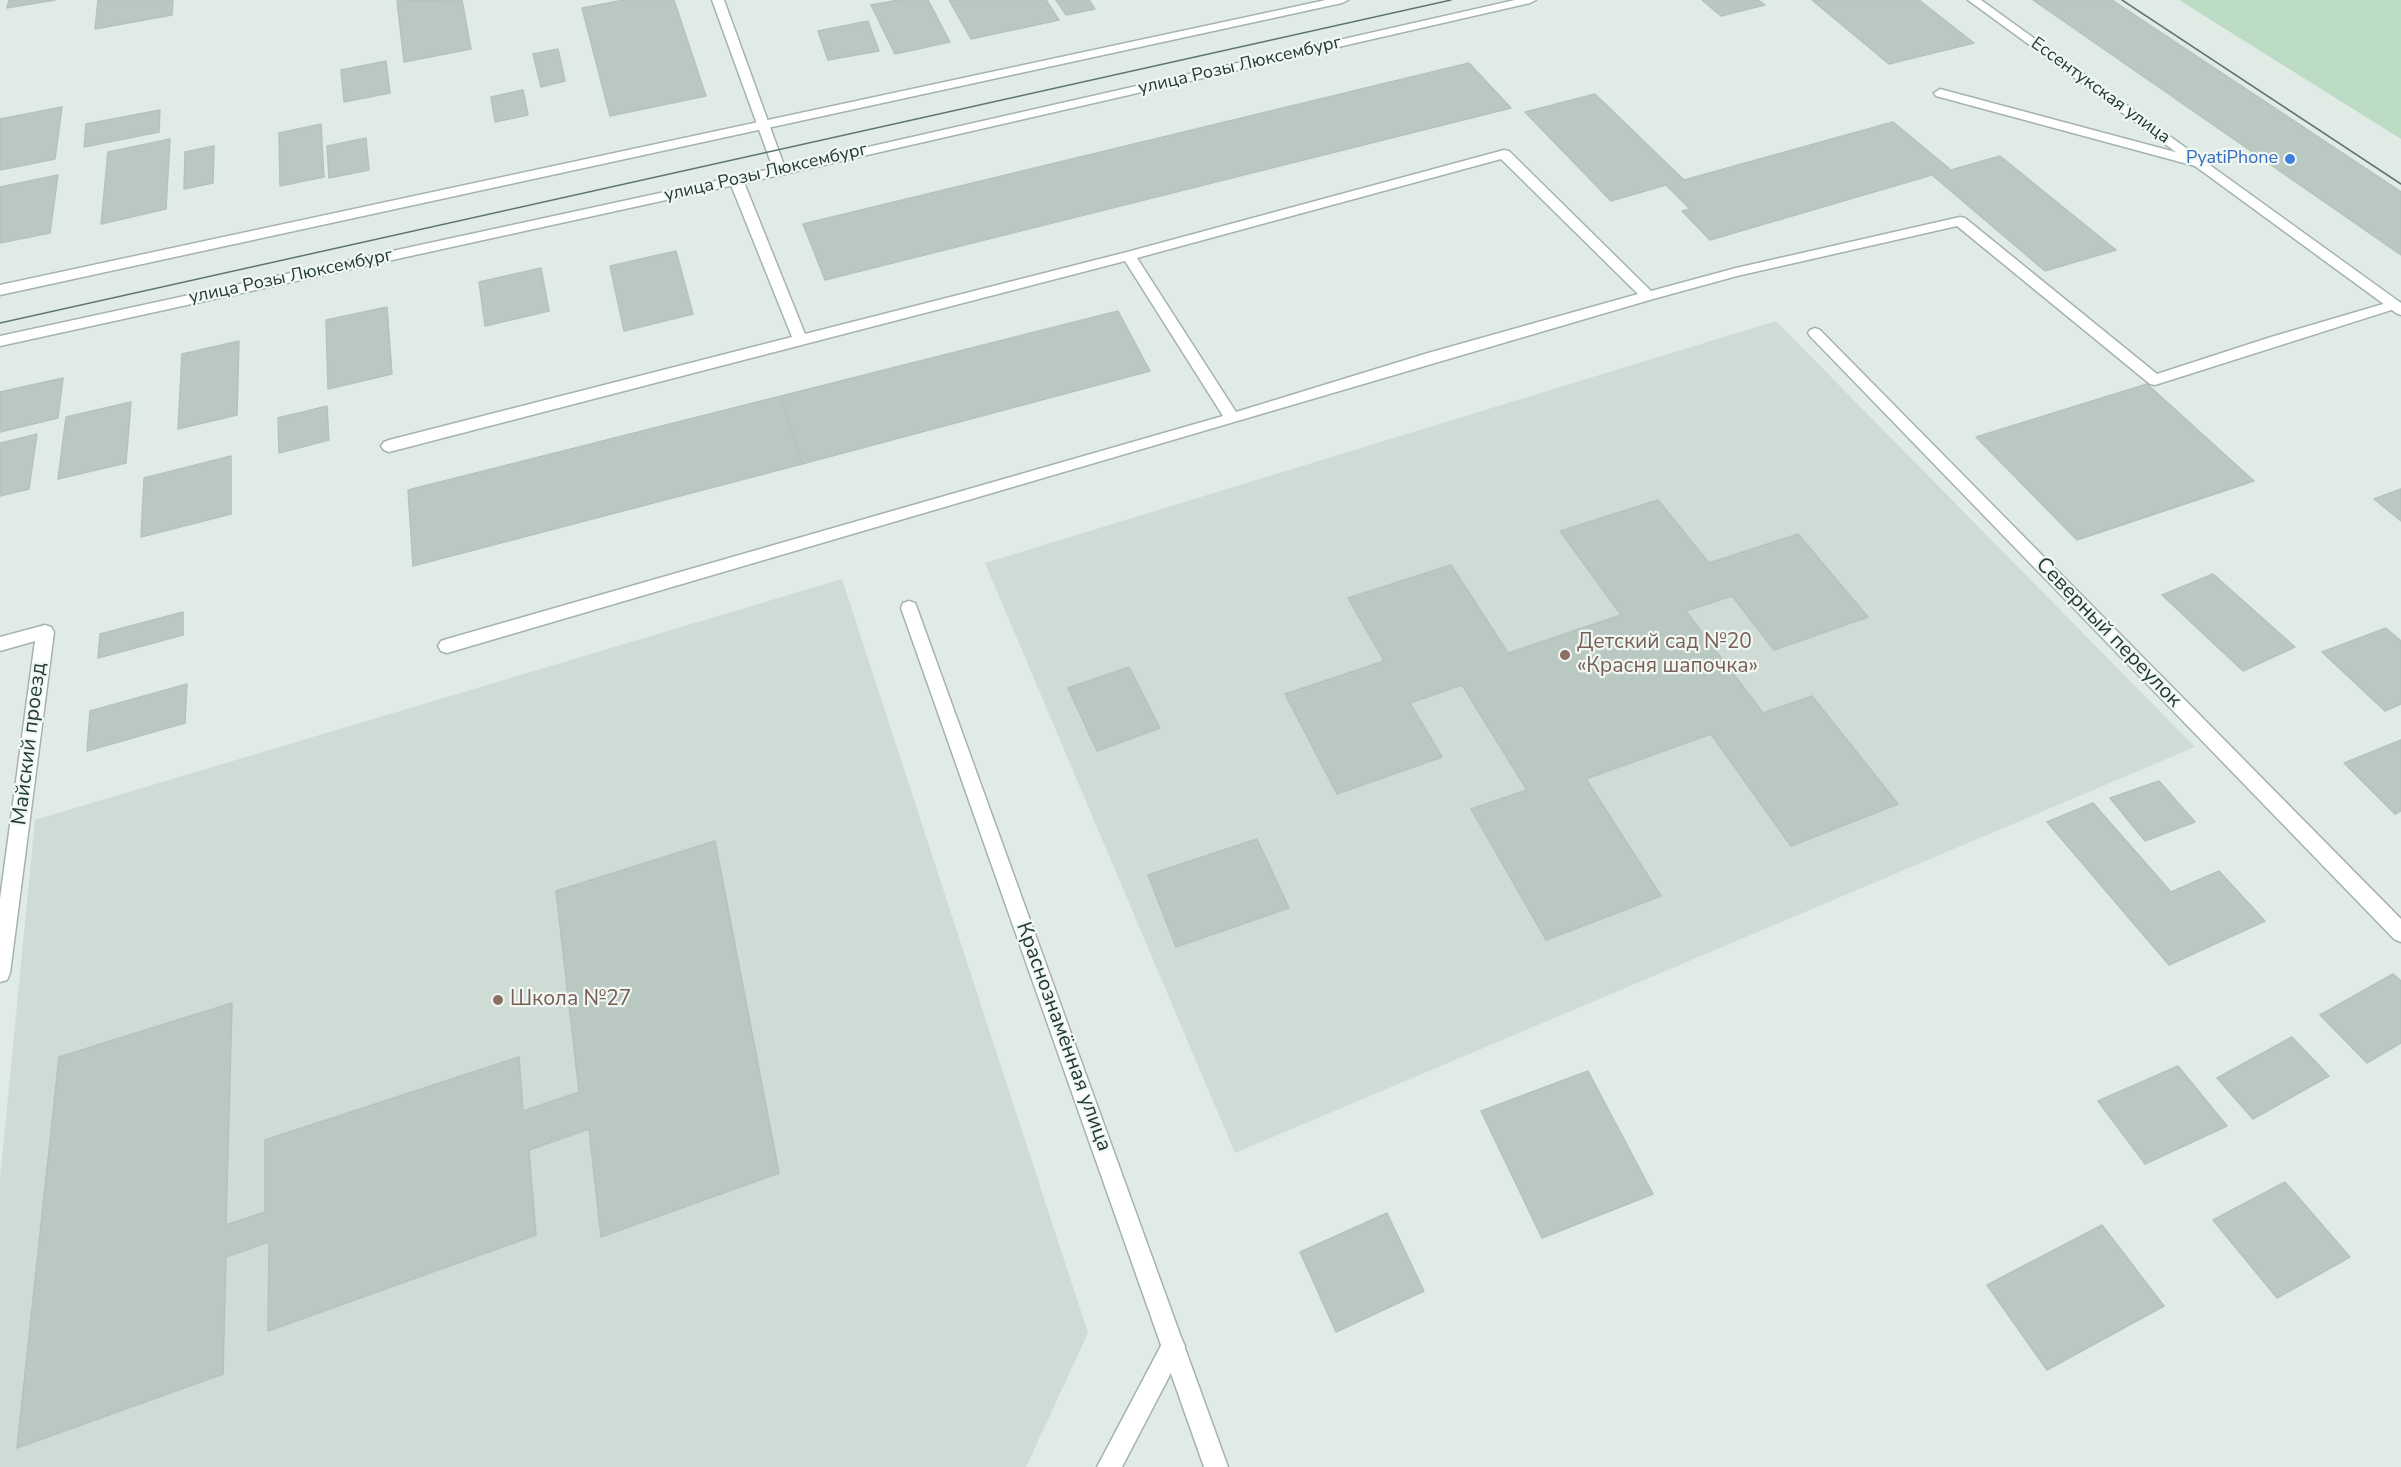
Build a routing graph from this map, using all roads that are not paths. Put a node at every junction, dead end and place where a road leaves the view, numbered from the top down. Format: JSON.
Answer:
{"nodes":[{"id":1,"x":718,"y":0,"type":"edge"},
{"id":2,"x":1342,"y":0,"type":"edge"},
{"id":3,"x":1530,"y":0,"type":"edge"},
{"id":4,"x":1974,"y":0,"type":"edge"},
{"id":5,"x":1940,"y":93,"type":"dead end"},
{"id":6,"x":764,"y":124,"type":"junction"},
{"id":7,"x":2199,"y":163,"type":"junction"},
{"id":8,"x":780,"y":171,"type":"junction"},
{"id":9,"x":736,"y":180,"type":"junction"},
{"id":10,"x":1130,"y":256,"type":"junction"},
{"id":11,"x":0,"y":290,"type":"edge"},
{"id":12,"x":1648,"y":296,"type":"junction"},
{"id":13,"x":2398,"y":308,"type":"edge"},
{"id":14,"x":1815,"y":333,"type":"dead end"},
{"id":15,"x":0,"y":340,"type":"edge"},
{"id":16,"x":801,"y":340,"type":"junction"},
{"id":17,"x":1232,"y":419,"type":"junction"},
{"id":18,"x":389,"y":446,"type":"dead end"},
{"id":19,"x":909,"y":608,"type":"dead end"},
{"id":20,"x":0,"y":644,"type":"edge"},
{"id":21,"x":447,"y":646,"type":"dead end"},
{"id":22,"x":2401,"y":933,"type":"edge"},
{"id":23,"x":0,"y":973,"type":"edge"},
{"id":24,"x":1173,"y":1346,"type":"junction"},
{"id":25,"x":1109,"y":1467,"type":"edge"},
{"id":26,"x":1216,"y":1467,"type":"edge"}],
"edges":[{"from":1,"to":6,"type":"street"},
{"from":2,"to":6,"type":"street","name":"улица Розы Люксембург"},
{"from":3,"to":8,"type":"street","name":"улица Розы Люксембург"},
{"from":4,"to":7,"type":"street","name":"Ессентукская улица"},
{"from":5,"to":7,"type":"street"},
{"from":6,"to":8,"type":"street"},
{"from":6,"to":11,"type":"street","name":"улица Розы Люксембург"},
{"from":7,"to":13,"type":"street","name":"Ессентукская улица"},
{"from":8,"to":9,"type":"street","name":"улица Розы Люксембург"},
{"from":9,"to":15,"type":"street","name":"улица Розы Люксембург"},
{"from":9,"to":16,"type":"street"},
{"from":10,"to":12,"type":"street"},
{"from":10,"to":16,"type":"street"},
{"from":10,"to":17,"type":"street"},
{"from":12,"to":13,"type":"street"},
{"from":12,"to":17,"type":"street"},
{"from":14,"to":22,"type":"street","name":"Северный переулок"},
{"from":16,"to":18,"type":"street"},
{"from":17,"to":21,"type":"street"},
{"from":19,"to":24,"type":"street","name":"Краснознамённая улица"},
{"from":20,"to":23,"type":"street","name":"Майский проезд"},
{"from":24,"to":25,"type":"street"},
{"from":24,"to":26,"type":"street","name":"Краснознамённая улица"}]}
